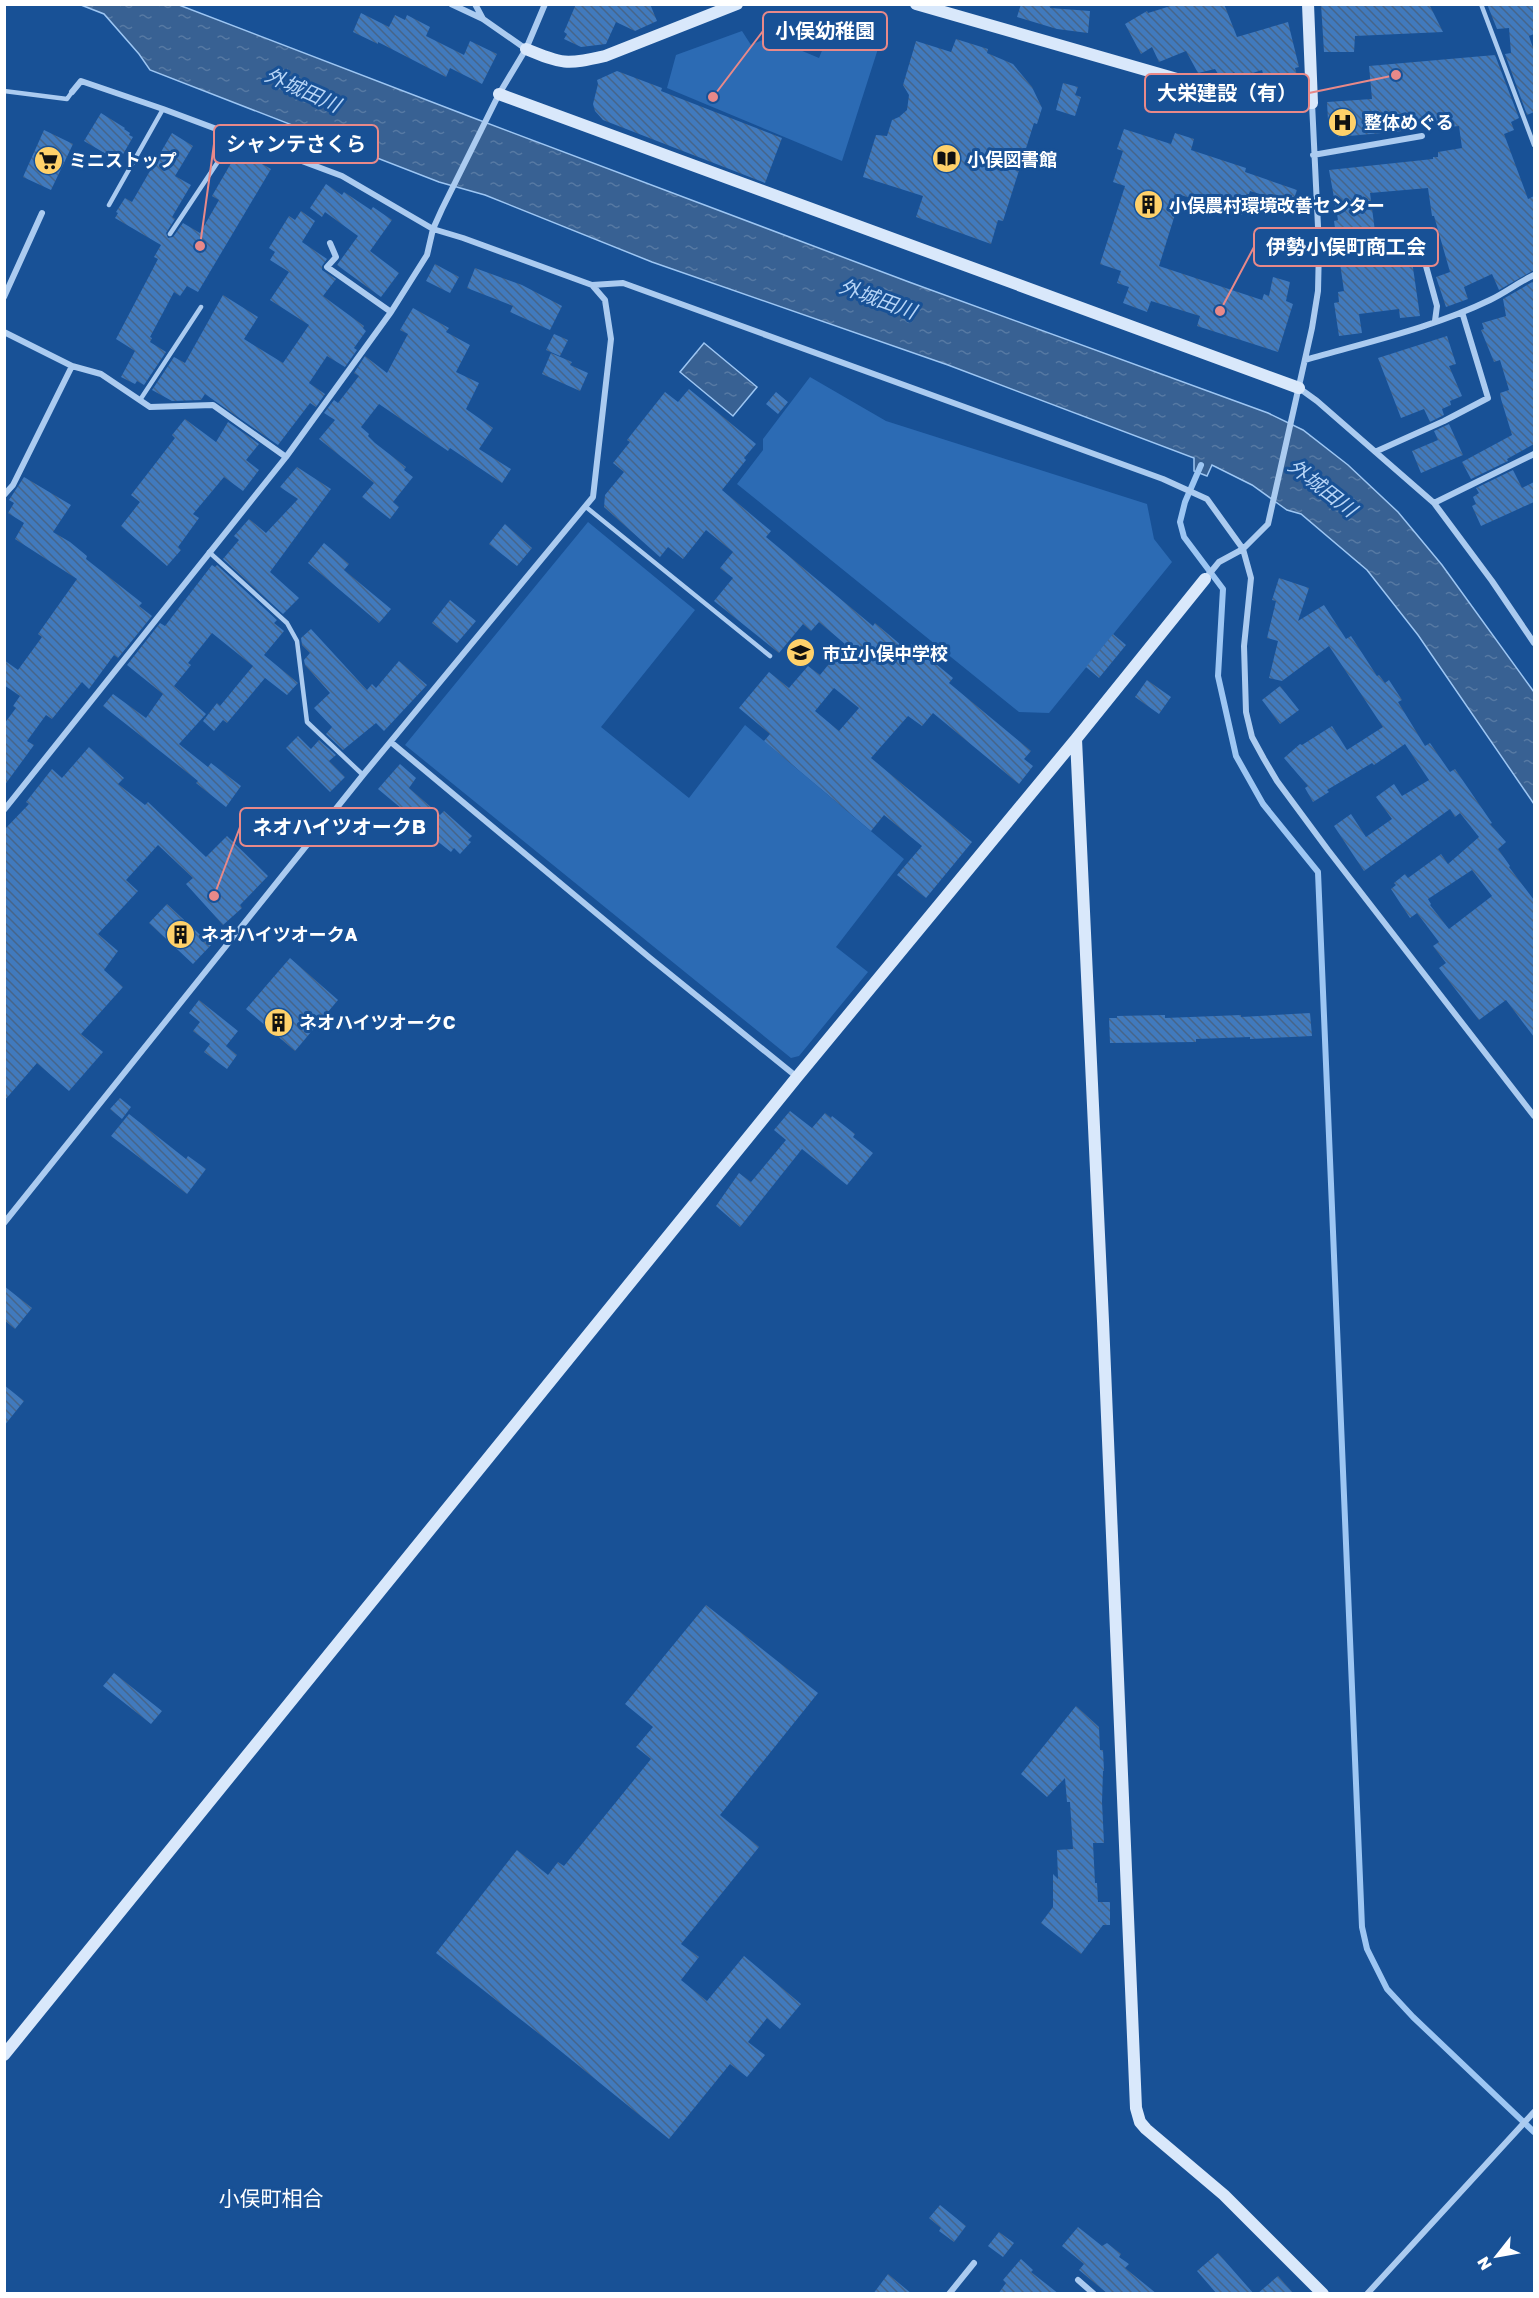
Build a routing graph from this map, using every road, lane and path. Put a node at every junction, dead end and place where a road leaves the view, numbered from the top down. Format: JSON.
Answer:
{"nodes":[{"id":1,"x":451,"y":4,"type":"edge"},
{"id":2,"x":476,"y":4,"type":"edge"},
{"id":3,"x":546,"y":4,"type":"edge"},
{"id":4,"x":737,"y":4,"type":"edge"},
{"id":5,"x":916,"y":4,"type":"edge"},
{"id":6,"x":1308,"y":4,"type":"edge"},
{"id":7,"x":1481,"y":4,"type":"edge"},
{"id":8,"x":483,"y":19,"type":"junction"},
{"id":9,"x":526,"y":49,"type":"junction"},
{"id":10,"x":4,"y":91,"type":"edge"},
{"id":11,"x":72,"y":92,"type":"joint"},
{"id":12,"x":497,"y":99,"type":"junction"},
{"id":13,"x":1312,"y":103,"type":"junction"},
{"id":14,"x":163,"y":109,"type":"junction"},
{"id":15,"x":235,"y":136,"type":"junction"},
{"id":16,"x":1422,"y":136,"type":"dead end"},
{"id":17,"x":1534,"y":145,"type":"edge"},
{"id":18,"x":1313,"y":155,"type":"junction"},
{"id":19,"x":110,"y":205,"type":"dead end"},
{"id":20,"x":42,"y":213,"type":"dead end"},
{"id":21,"x":433,"y":229,"type":"junction"},
{"id":22,"x":170,"y":234,"type":"dead end"},
{"id":23,"x":1418,"y":237,"type":"dead end"},
{"id":24,"x":330,"y":243,"type":"dead end"},
{"id":25,"x":1534,"y":275,"type":"edge"},
{"id":26,"x":592,"y":285,"type":"junction"},
{"id":27,"x":4,"y":297,"type":"edge"},
{"id":28,"x":201,"y":306,"type":"dead end"},
{"id":29,"x":391,"y":312,"type":"junction"},
{"id":30,"x":1462,"y":312,"type":"junction"},
{"id":31,"x":1435,"y":321,"type":"junction"},
{"id":32,"x":4,"y":332,"type":"edge"},
{"id":33,"x":1305,"y":360,"type":"junction"},
{"id":34,"x":72,"y":366,"type":"junction"},
{"id":35,"x":1299,"y":388,"type":"junction"},
{"id":36,"x":140,"y":400,"type":"junction"},
{"id":37,"x":1377,"y":452,"type":"junction"},
{"id":38,"x":1534,"y":454,"type":"edge"},
{"id":39,"x":286,"y":457,"type":"junction"},
{"id":40,"x":4,"y":495,"type":"edge"},
{"id":41,"x":1434,"y":502,"type":"junction"},
{"id":42,"x":586,"y":507,"type":"junction"},
{"id":43,"x":1243,"y":549,"type":"junction"},
{"id":44,"x":209,"y":552,"type":"junction"},
{"id":45,"x":1205,"y":579,"type":"joint"},
{"id":46,"x":1534,"y":643,"type":"edge"},
{"id":47,"x":770,"y":656,"type":"dead end"},
{"id":48,"x":1076,"y":739,"type":"junction"},
{"id":49,"x":392,"y":743,"type":"junction"},
{"id":50,"x":363,"y":775,"type":"junction"},
{"id":51,"x":4,"y":810,"type":"edge"},
{"id":52,"x":796,"y":1077,"type":"junction"},
{"id":53,"x":1534,"y":1116,"type":"edge"},
{"id":54,"x":4,"y":1223,"type":"edge"},
{"id":55,"x":4,"y":2055,"type":"edge"},
{"id":56,"x":1533,"y":2114,"type":"edge"},
{"id":57,"x":974,"y":2263,"type":"dead end"},
{"id":58,"x":1078,"y":2280,"type":"dead end"},
{"id":59,"x":949,"y":2294,"type":"edge"},
{"id":60,"x":1094,"y":2294,"type":"edge"},
{"id":61,"x":1323,"y":2294,"type":"edge"},
{"id":62,"x":1367,"y":2294,"type":"edge"}],
"edges":[{"from":1,"to":8,"type":"street"},
{"from":2,"to":8,"type":"street"},
{"from":3,"to":9,"type":"street"},
{"from":4,"to":9,"type":"street"},
{"from":5,"to":13,"type":"street"},
{"from":6,"to":13,"type":"street"},
{"from":7,"to":17,"type":"lane"},
{"from":8,"to":9,"type":"street"},
{"from":9,"to":12,"type":"street"},
{"from":10,"to":11,"type":"lane"},
{"from":11,"to":14,"type":"street"},
{"from":12,"to":21,"type":"street"},
{"from":12,"to":35,"type":"street"},
{"from":13,"to":18,"type":"street"},
{"from":14,"to":15,"type":"street"},
{"from":14,"to":19,"type":"lane"},
{"from":15,"to":21,"type":"street"},
{"from":15,"to":22,"type":"lane"},
{"from":16,"to":18,"type":"street"},
{"from":18,"to":33,"type":"street"},
{"from":20,"to":27,"type":"street"},
{"from":21,"to":26,"type":"street"},
{"from":21,"to":29,"type":"street"},
{"from":23,"to":31,"type":"street"},
{"from":24,"to":29,"type":"street"},
{"from":25,"to":30,"type":"street"},
{"from":26,"to":42,"type":"street"},
{"from":26,"to":43,"type":"street"},
{"from":28,"to":36,"type":"lane"},
{"from":29,"to":39,"type":"street"},
{"from":30,"to":31,"type":"street"},
{"from":30,"to":37,"type":"street"},
{"from":31,"to":33,"type":"street"},
{"from":32,"to":34,"type":"street"},
{"from":33,"to":35,"type":"street"},
{"from":34,"to":36,"type":"street"},
{"from":34,"to":40,"type":"street"},
{"from":35,"to":37,"type":"street"},
{"from":35,"to":43,"type":"street"},
{"from":36,"to":39,"type":"street"},
{"from":37,"to":41,"type":"street"},
{"from":38,"to":41,"type":"street"},
{"from":39,"to":44,"type":"street"},
{"from":41,"to":46,"type":"street"},
{"from":42,"to":47,"type":"lane"},
{"from":42,"to":49,"type":"street"},
{"from":43,"to":45,"type":"street"},
{"from":43,"to":53,"type":"street"},
{"from":44,"to":50,"type":"lane"},
{"from":44,"to":51,"type":"street"},
{"from":45,"to":48,"type":"street"},
{"from":48,"to":52,"type":"street"},
{"from":48,"to":61,"type":"street"},
{"from":49,"to":50,"type":"street"},
{"from":49,"to":52,"type":"street"},
{"from":50,"to":54,"type":"street"},
{"from":52,"to":55,"type":"street"},
{"from":56,"to":62,"type":"street"},
{"from":57,"to":59,"type":"street"},
{"from":58,"to":60,"type":"street"}]}
